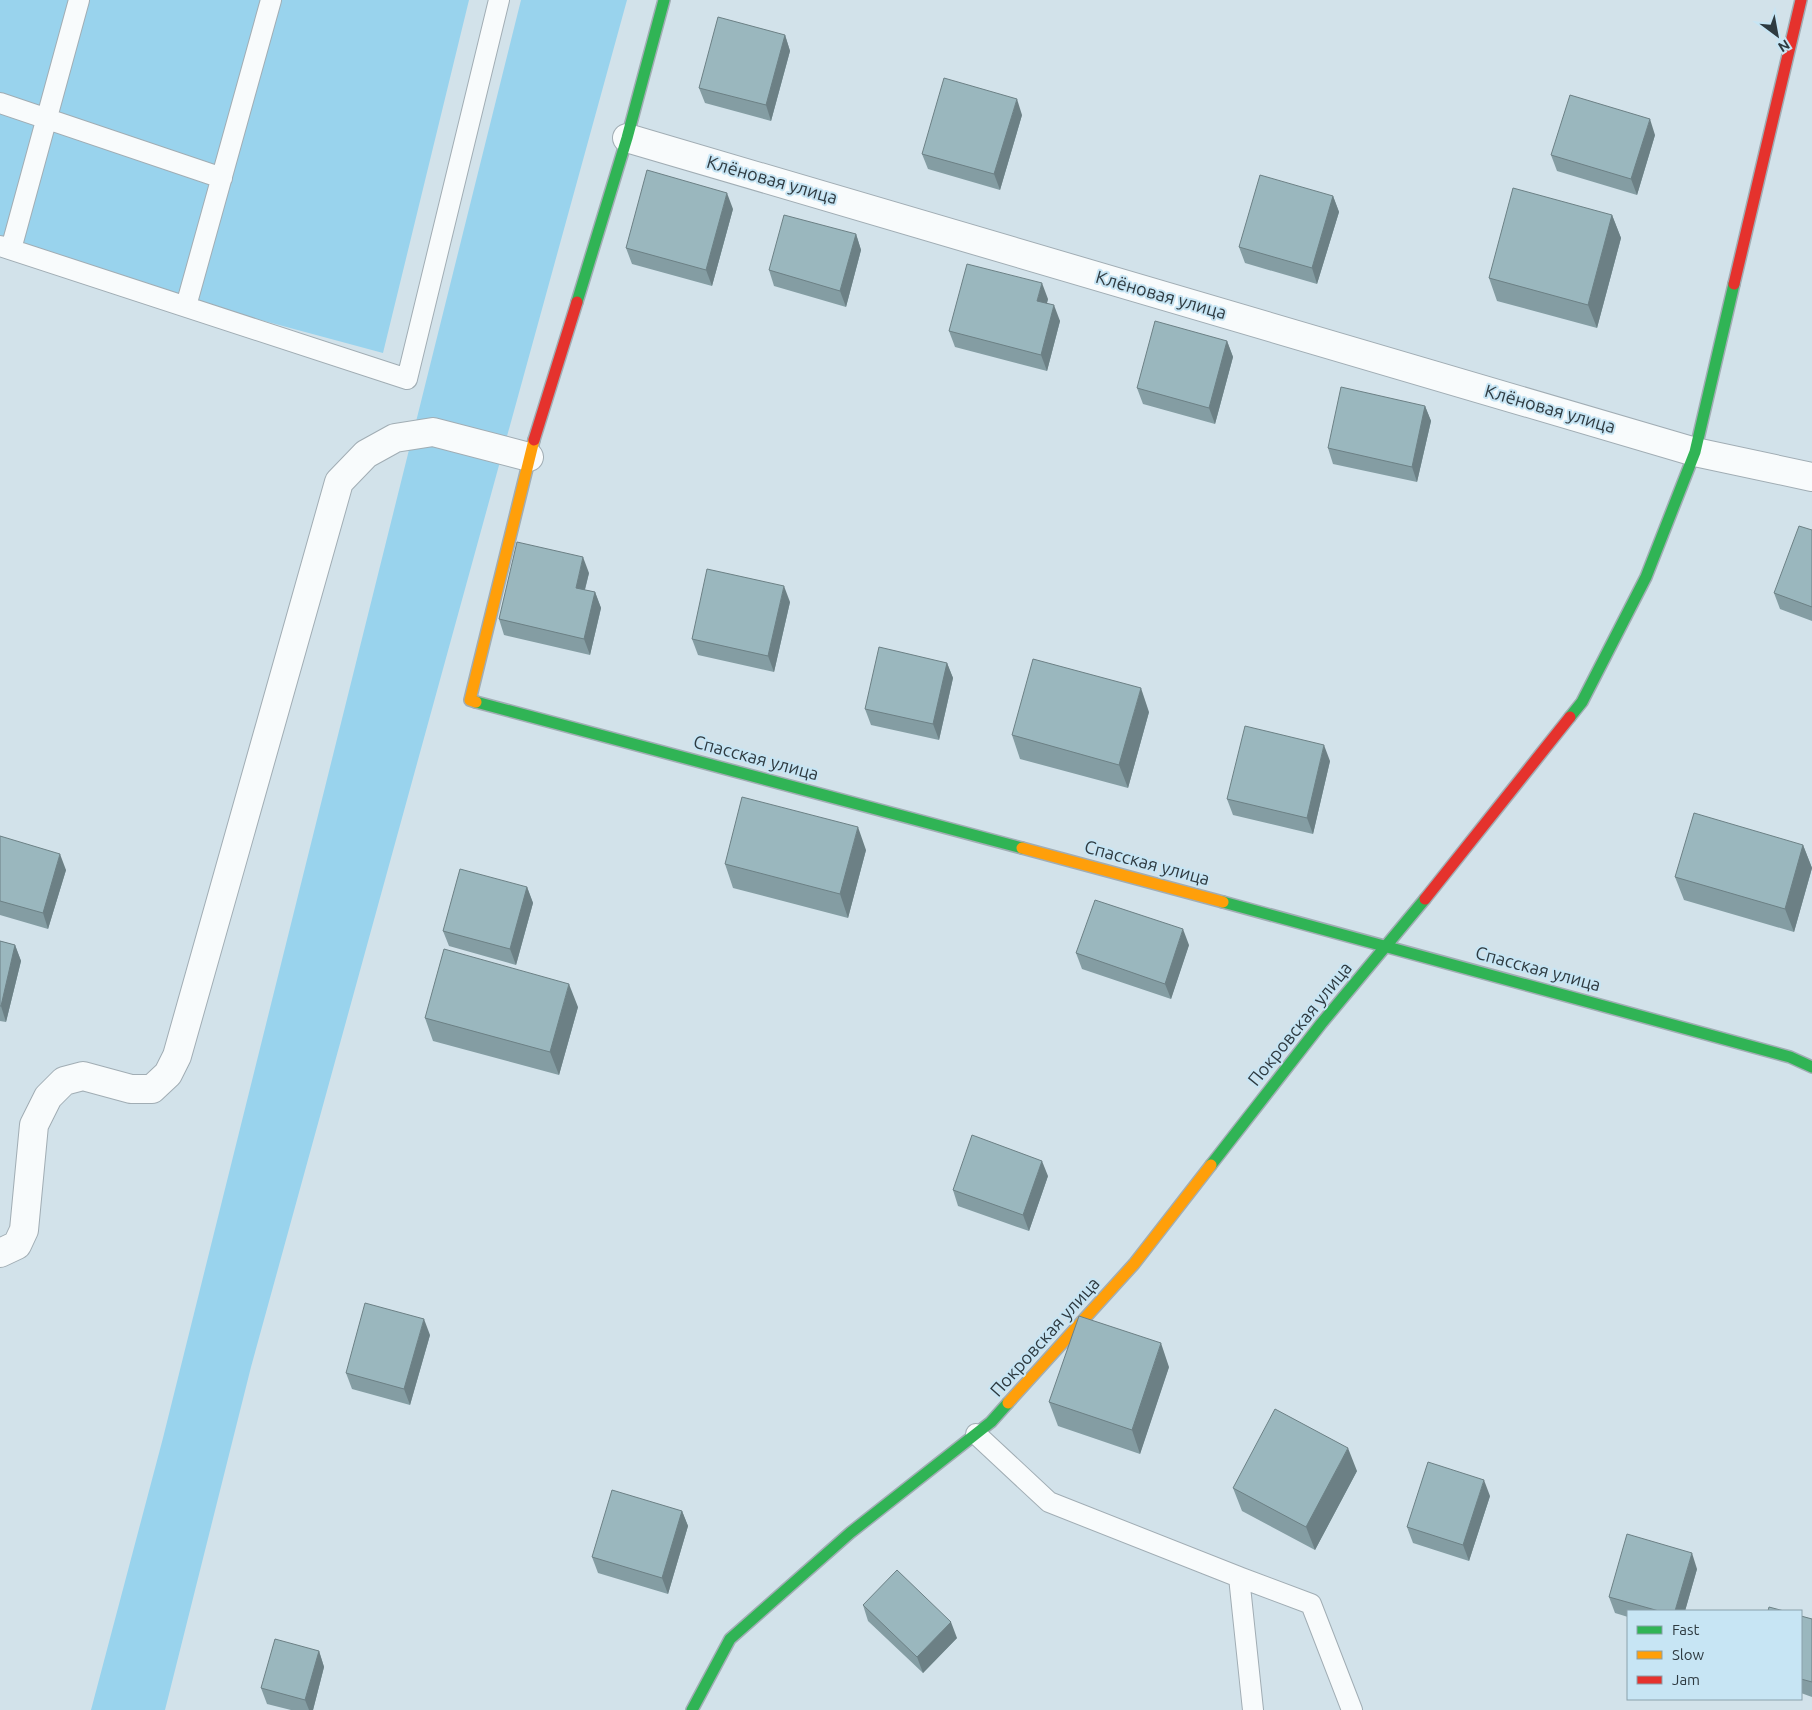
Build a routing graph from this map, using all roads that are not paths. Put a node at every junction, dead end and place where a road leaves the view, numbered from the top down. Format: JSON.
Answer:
{"nodes":[{"id":1,"x":79,"y":0,"type":"edge"},
{"id":2,"x":271,"y":0,"type":"edge"},
{"id":3,"x":499,"y":0,"type":"edge"},
{"id":4,"x":664,"y":0,"type":"edge"},
{"id":5,"x":1801,"y":0,"type":"edge"},
{"id":6,"x":0,"y":103,"type":"edge"},
{"id":7,"x":47,"y":119,"type":"junction"},
{"id":8,"x":627,"y":138,"type":"junction"},
{"id":9,"x":222,"y":178,"type":"junction"},
{"id":10,"x":6,"y":247,"type":"edge"},
{"id":11,"x":186,"y":306,"type":"junction"},
{"id":12,"x":1695,"y":452,"type":"junction"},
{"id":13,"x":529,"y":457,"type":"junction"},
{"id":14,"x":1812,"y":477,"type":"edge"},
{"id":15,"x":1386,"y":946,"type":"junction"},
{"id":16,"x":1812,"y":1067,"type":"edge"},
{"id":17,"x":0,"y":1253,"type":"edge"},
{"id":18,"x":976,"y":1434,"type":"junction"},
{"id":19,"x":1238,"y":1577,"type":"junction"},
{"id":20,"x":692,"y":1710,"type":"edge"},
{"id":21,"x":1254,"y":1710,"type":"edge"},
{"id":22,"x":1352,"y":1710,"type":"edge"}],
"edges":[{"from":1,"to":7,"type":"lane"},
{"from":2,"to":9,"type":"lane"},
{"from":3,"to":11,"type":"lane"},
{"from":4,"to":8,"type":"street"},
{"from":5,"to":12,"type":"street","name":"Покровская улица"},
{"from":6,"to":7,"type":"lane"},
{"from":7,"to":9,"type":"lane"},
{"from":7,"to":10,"type":"lane"},
{"from":8,"to":12,"type":"street","name":"Клёновая улица"},
{"from":8,"to":13,"type":"street"},
{"from":9,"to":11,"type":"lane"},
{"from":10,"to":11,"type":"lane"},
{"from":12,"to":14,"type":"street","name":"Клёновая улица"},
{"from":12,"to":15,"type":"street","name":"Покровская улица"},
{"from":13,"to":15,"type":"street","name":"Спасская улица"},
{"from":13,"to":17,"type":"street"},
{"from":15,"to":16,"type":"street","name":"Спасская улица"},
{"from":15,"to":18,"type":"street","name":"Покровская улица"},
{"from":18,"to":19,"type":"lane"},
{"from":18,"to":20,"type":"street","name":"Покровская улица"},
{"from":19,"to":21,"type":"lane"},
{"from":19,"to":22,"type":"lane"}]}
